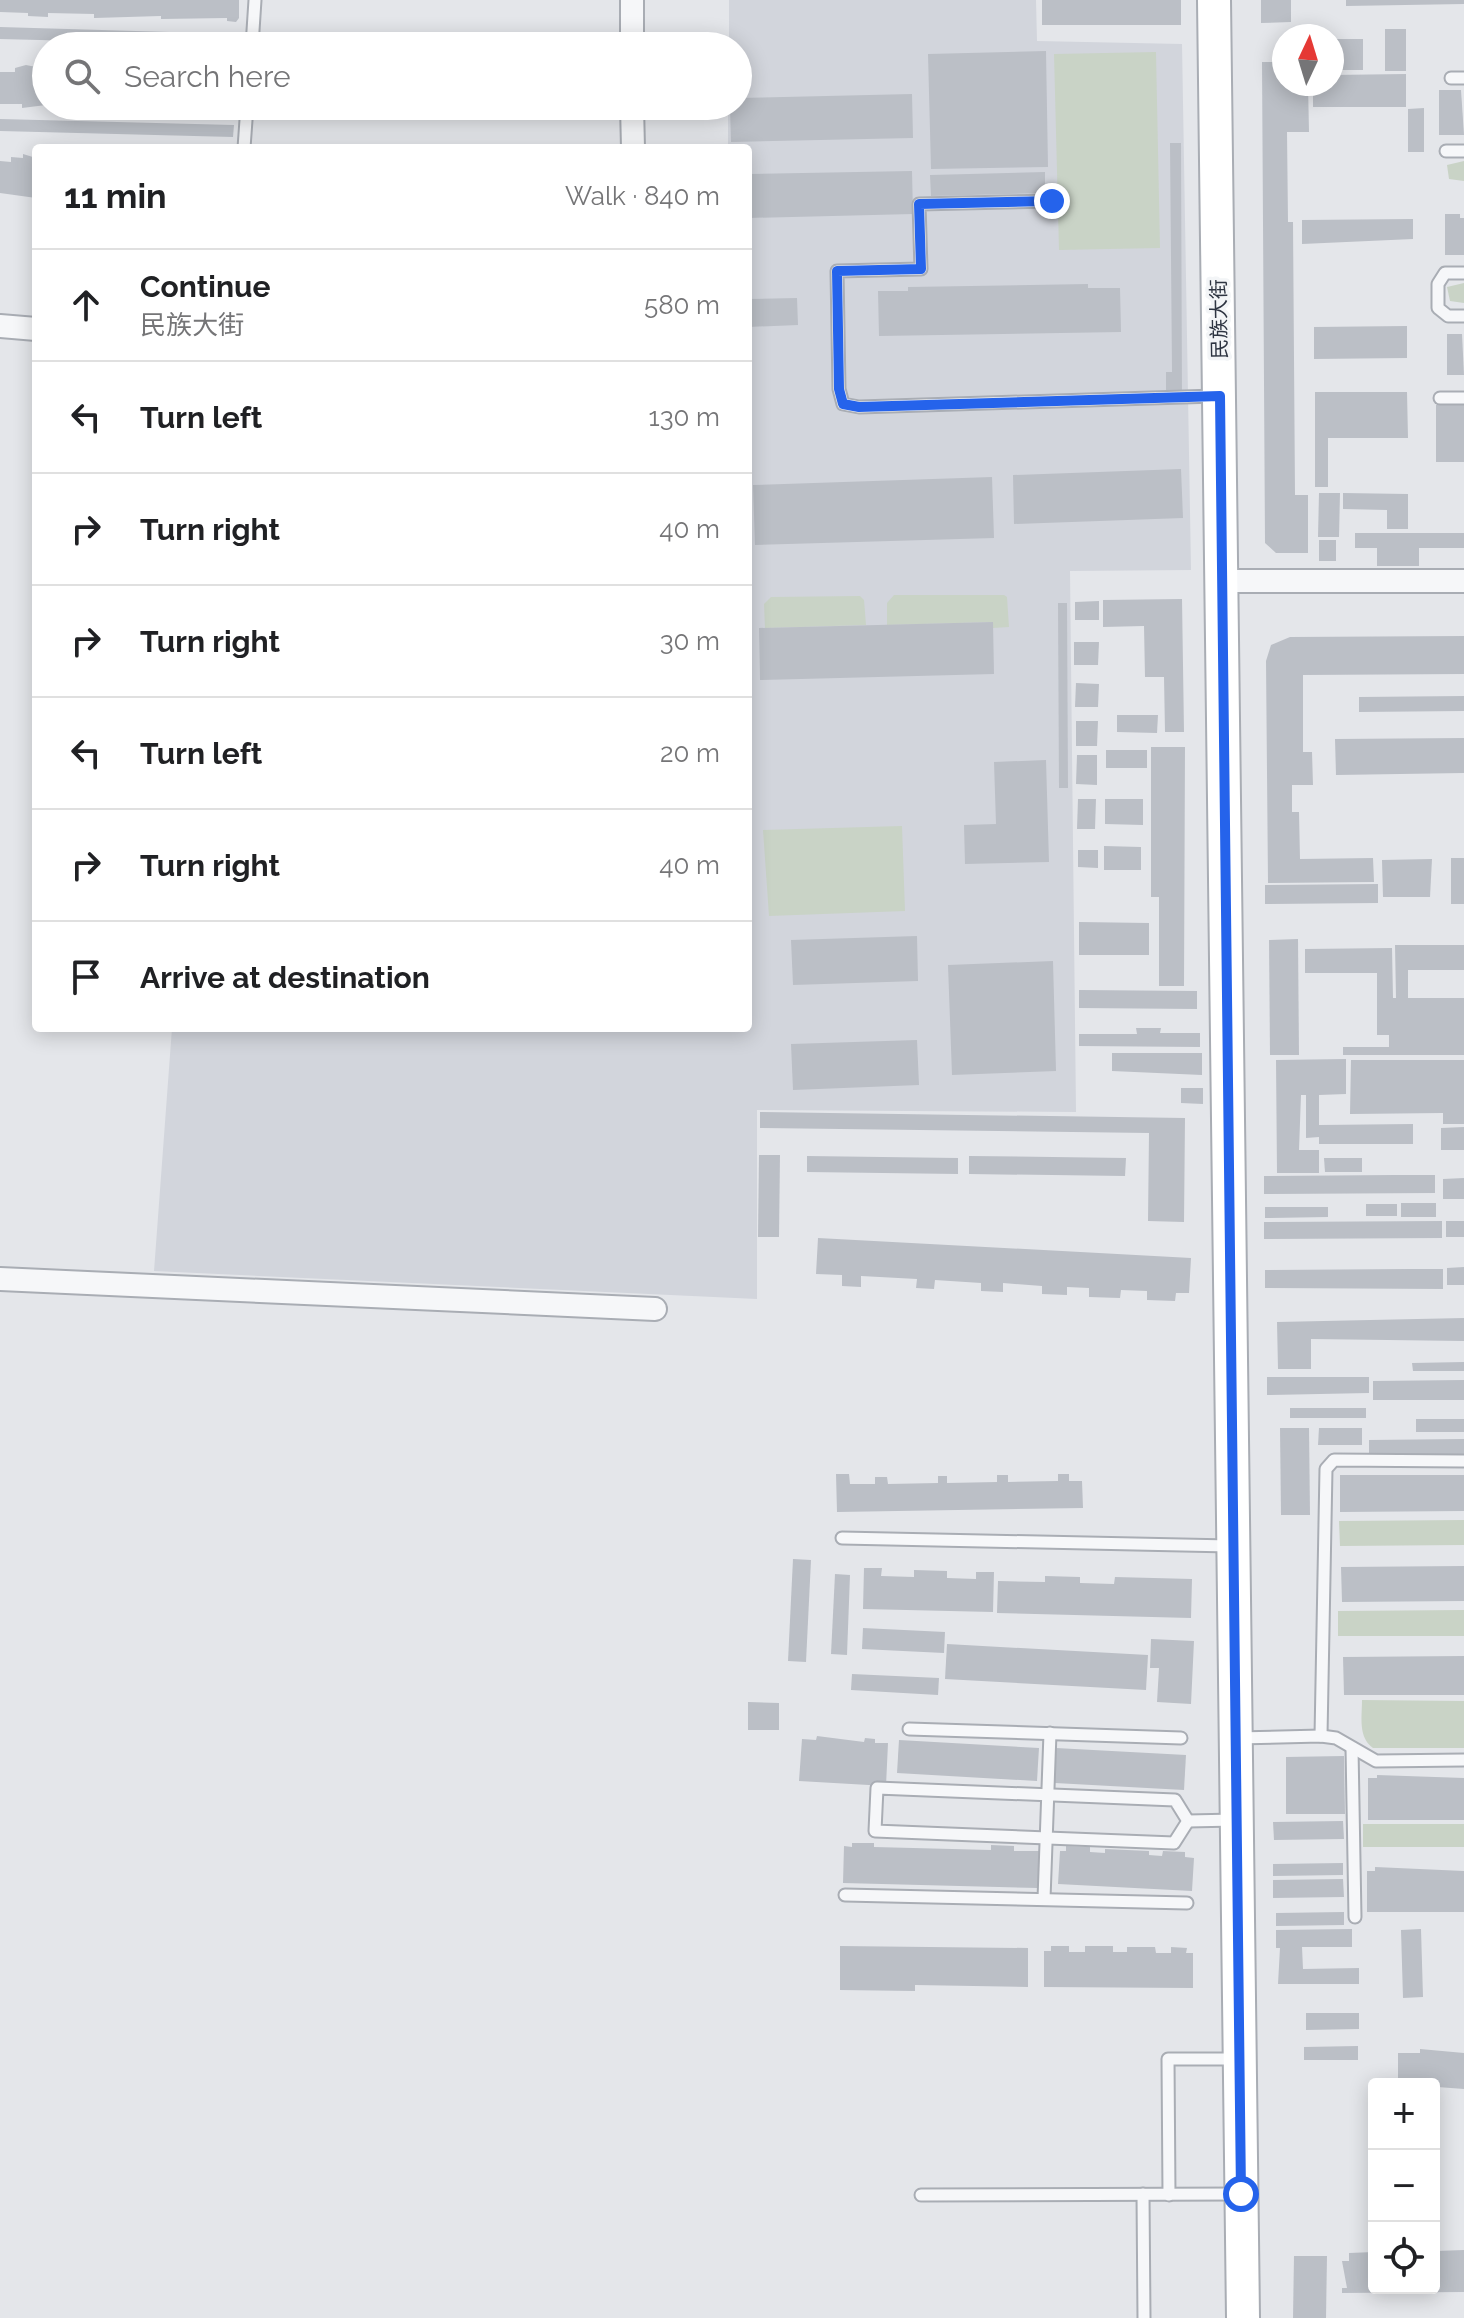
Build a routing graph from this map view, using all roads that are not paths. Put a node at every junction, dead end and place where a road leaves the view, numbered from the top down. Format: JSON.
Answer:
{"nodes":[{"id":1,"x":255,"y":0,"type":"edge"},
{"id":2,"x":632,"y":0,"type":"edge"},
{"id":3,"x":1214,"y":0,"type":"edge"},
{"id":4,"x":253,"y":32,"type":"edge"},
{"id":5,"x":632,"y":32,"type":"edge"},
{"id":6,"x":246,"y":120,"type":"edge"},
{"id":7,"x":632,"y":120,"type":"edge"},
{"id":8,"x":244,"y":144,"type":"edge"},
{"id":9,"x":633,"y":144,"type":"edge"},
{"id":10,"x":1446,"y":151,"type":"dead end"},
{"id":11,"x":1464,"y":151,"type":"edge"},
{"id":12,"x":1052,"y":201,"type":"dead end"},
{"id":13,"x":1464,"y":273,"type":"edge"},
{"id":14,"x":1464,"y":316,"type":"edge"},
{"id":15,"x":0,"y":326,"type":"edge"},
{"id":16,"x":32,"y":329,"type":"edge"},
{"id":17,"x":1220,"y":396,"type":"junction"},
{"id":18,"x":1440,"y":398,"type":"dead end"},
{"id":19,"x":1464,"y":398,"type":"edge"},
{"id":20,"x":1222,"y":581,"type":"junction"},
{"id":21,"x":1464,"y":581,"type":"edge"},
{"id":22,"x":0,"y":1279,"type":"edge"},
{"id":23,"x":655,"y":1309,"type":"dead end"},
{"id":24,"x":1464,"y":1461,"type":"edge"},
{"id":25,"x":842,"y":1538,"type":"dead end"},
{"id":26,"x":1234,"y":1546,"type":"junction"},
{"id":27,"x":909,"y":1729,"type":"dead end"},
{"id":28,"x":1050,"y":1733,"type":"junction"},
{"id":29,"x":1321,"y":1736,"type":"junction"},
{"id":30,"x":1181,"y":1738,"type":"dead end"},
{"id":31,"x":1236,"y":1738,"type":"junction"},
{"id":32,"x":1352,"y":1748,"type":"junction"},
{"id":33,"x":1464,"y":1760,"type":"edge"},
{"id":34,"x":1048,"y":1795,"type":"junction"},
{"id":35,"x":1237,"y":1820,"type":"junction"},
{"id":36,"x":1188,"y":1821,"type":"junction"},
{"id":37,"x":1046,"y":1838,"type":"junction"},
{"id":38,"x":845,"y":1895,"type":"dead end"},
{"id":39,"x":1044,"y":1899,"type":"junction"},
{"id":40,"x":1187,"y":1903,"type":"dead end"},
{"id":41,"x":1355,"y":1917,"type":"dead end"},
{"id":42,"x":1240,"y":2059,"type":"junction"},
{"id":43,"x":1143,"y":2194,"type":"junction"},
{"id":44,"x":1241,"y":2194,"type":"junction"},
{"id":45,"x":921,"y":2195,"type":"dead end"},
{"id":46,"x":1169,"y":2195,"type":"junction"},
{"id":47,"x":1144,"y":2318,"type":"edge"},
{"id":48,"x":1243,"y":2318,"type":"edge"}],
"edges":[{"from":1,"to":4,"type":"lane"},
{"from":2,"to":5,"type":"street"},
{"from":3,"to":17,"type":"main road","name":"民族大街"},
{"from":6,"to":8,"type":"lane"},
{"from":7,"to":9,"type":"street"},
{"from":10,"to":11,"type":"lane"},
{"from":12,"to":17,"type":"lane"},
{"from":13,"to":14,"type":"lane"},
{"from":15,"to":16,"type":"street"},
{"from":17,"to":20,"type":"main road","name":"民族大街"},
{"from":18,"to":19,"type":"lane"},
{"from":20,"to":21,"type":"street"},
{"from":20,"to":26,"type":"main road","name":"民族大街"},
{"from":22,"to":23,"type":"street"},
{"from":24,"to":29,"type":"lane"},
{"from":25,"to":26,"type":"lane"},
{"from":26,"to":31,"type":"main road","name":"民族大街"},
{"from":27,"to":28,"type":"lane"},
{"from":28,"to":30,"type":"lane"},
{"from":28,"to":34,"type":"lane"},
{"from":29,"to":31,"type":"lane"},
{"from":29,"to":32,"type":"lane"},
{"from":31,"to":35,"type":"main road","name":"民族大街"},
{"from":32,"to":33,"type":"lane"},
{"from":32,"to":41,"type":"lane"},
{"from":34,"to":36,"type":"lane"},
{"from":34,"to":37,"type":"lane"},
{"from":34,"to":37,"type":"lane"},
{"from":35,"to":36,"type":"lane"},
{"from":35,"to":42,"type":"main road","name":"民族大街"},
{"from":36,"to":37,"type":"lane"},
{"from":37,"to":39,"type":"lane"},
{"from":38,"to":39,"type":"lane"},
{"from":39,"to":40,"type":"lane"},
{"from":42,"to":44,"type":"main road","name":"民族大街"},
{"from":42,"to":46,"type":"lane"},
{"from":43,"to":45,"type":"lane"},
{"from":43,"to":46,"type":"lane"},
{"from":43,"to":47,"type":"lane"},
{"from":44,"to":46,"type":"lane"},
{"from":44,"to":48,"type":"main road","name":"民族大街"}]}
